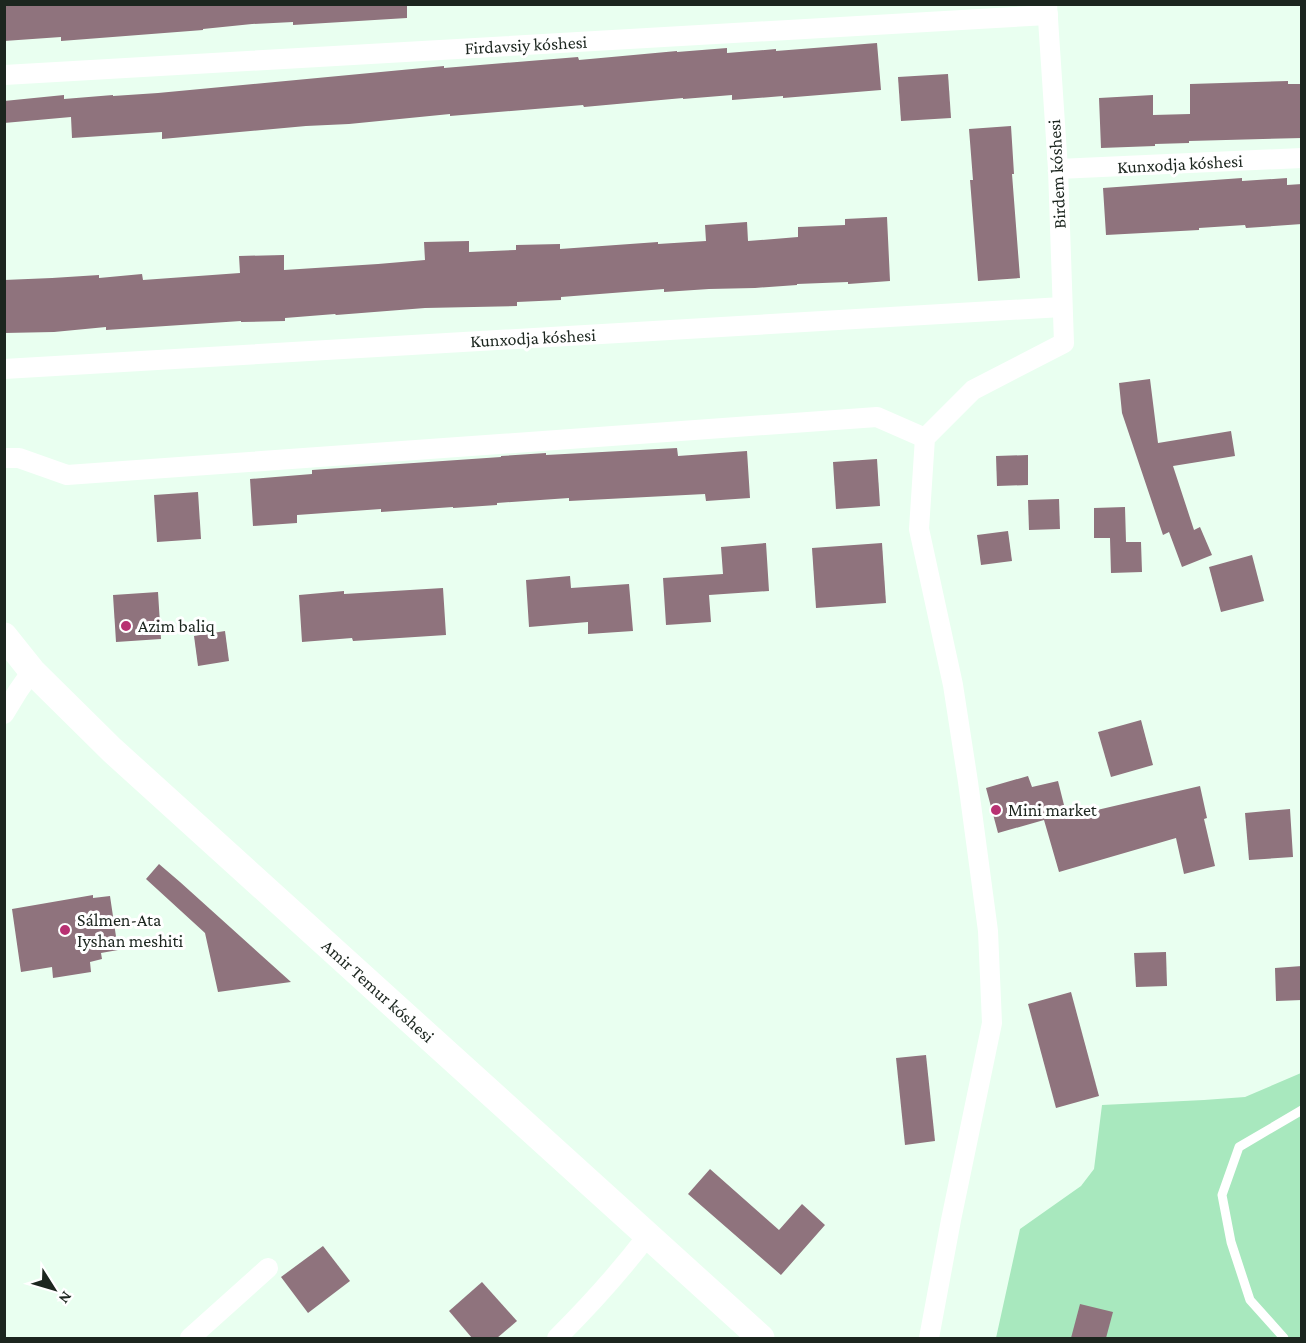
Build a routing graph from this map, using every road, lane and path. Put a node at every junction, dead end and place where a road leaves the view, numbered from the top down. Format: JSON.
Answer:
{"nodes":[{"id":1,"x":1047,"y":10,"type":"edge"},
{"id":2,"x":4,"y":75,"type":"edge"},
{"id":3,"x":1302,"y":158,"type":"edge"},
{"id":4,"x":1058,"y":169,"type":"junction"},
{"id":5,"x":1062,"y":307,"type":"junction"},
{"id":6,"x":4,"y":369,"type":"edge"},
{"id":7,"x":925,"y":438,"type":"junction"},
{"id":8,"x":4,"y":458,"type":"edge"},
{"id":9,"x":4,"y":636,"type":"edge"},
{"id":10,"x":32,"y":671,"type":"junction"},
{"id":11,"x":4,"y":714,"type":"edge"},
{"id":12,"x":1302,"y":1110,"type":"edge"},
{"id":13,"x":648,"y":1235,"type":"junction"},
{"id":14,"x":268,"y":1268,"type":"dead end"},
{"id":15,"x":190,"y":1338,"type":"edge"},
{"id":16,"x":557,"y":1338,"type":"edge"},
{"id":17,"x":761,"y":1338,"type":"edge"},
{"id":18,"x":929,"y":1338,"type":"edge"},
{"id":19,"x":1284,"y":1338,"type":"edge"}],
"edges":[{"from":1,"to":2,"type":"street","name":"Firdavsiy kóshesi"},
{"from":1,"to":4,"type":"street","name":"Birdem kóshesi"},
{"from":3,"to":4,"type":"street","name":"Kunxodja kóshesi"},
{"from":4,"to":5,"type":"street","name":"Birdem kóshesi"},
{"from":5,"to":6,"type":"street","name":"Kunxodja kóshesi"},
{"from":5,"to":7,"type":"street","name":"Birdem kóshesi"},
{"from":7,"to":8,"type":"street"},
{"from":7,"to":18,"type":"street"},
{"from":9,"to":10,"type":"street","name":"Amir Temur kóshesi"},
{"from":10,"to":11,"type":"street"},
{"from":10,"to":13,"type":"street","name":"Amir Temur kóshesi"},
{"from":12,"to":19,"type":"lane"},
{"from":13,"to":16,"type":"street"},
{"from":13,"to":17,"type":"street","name":"Amir Temur kóshesi"},
{"from":14,"to":15,"type":"street"}]}
